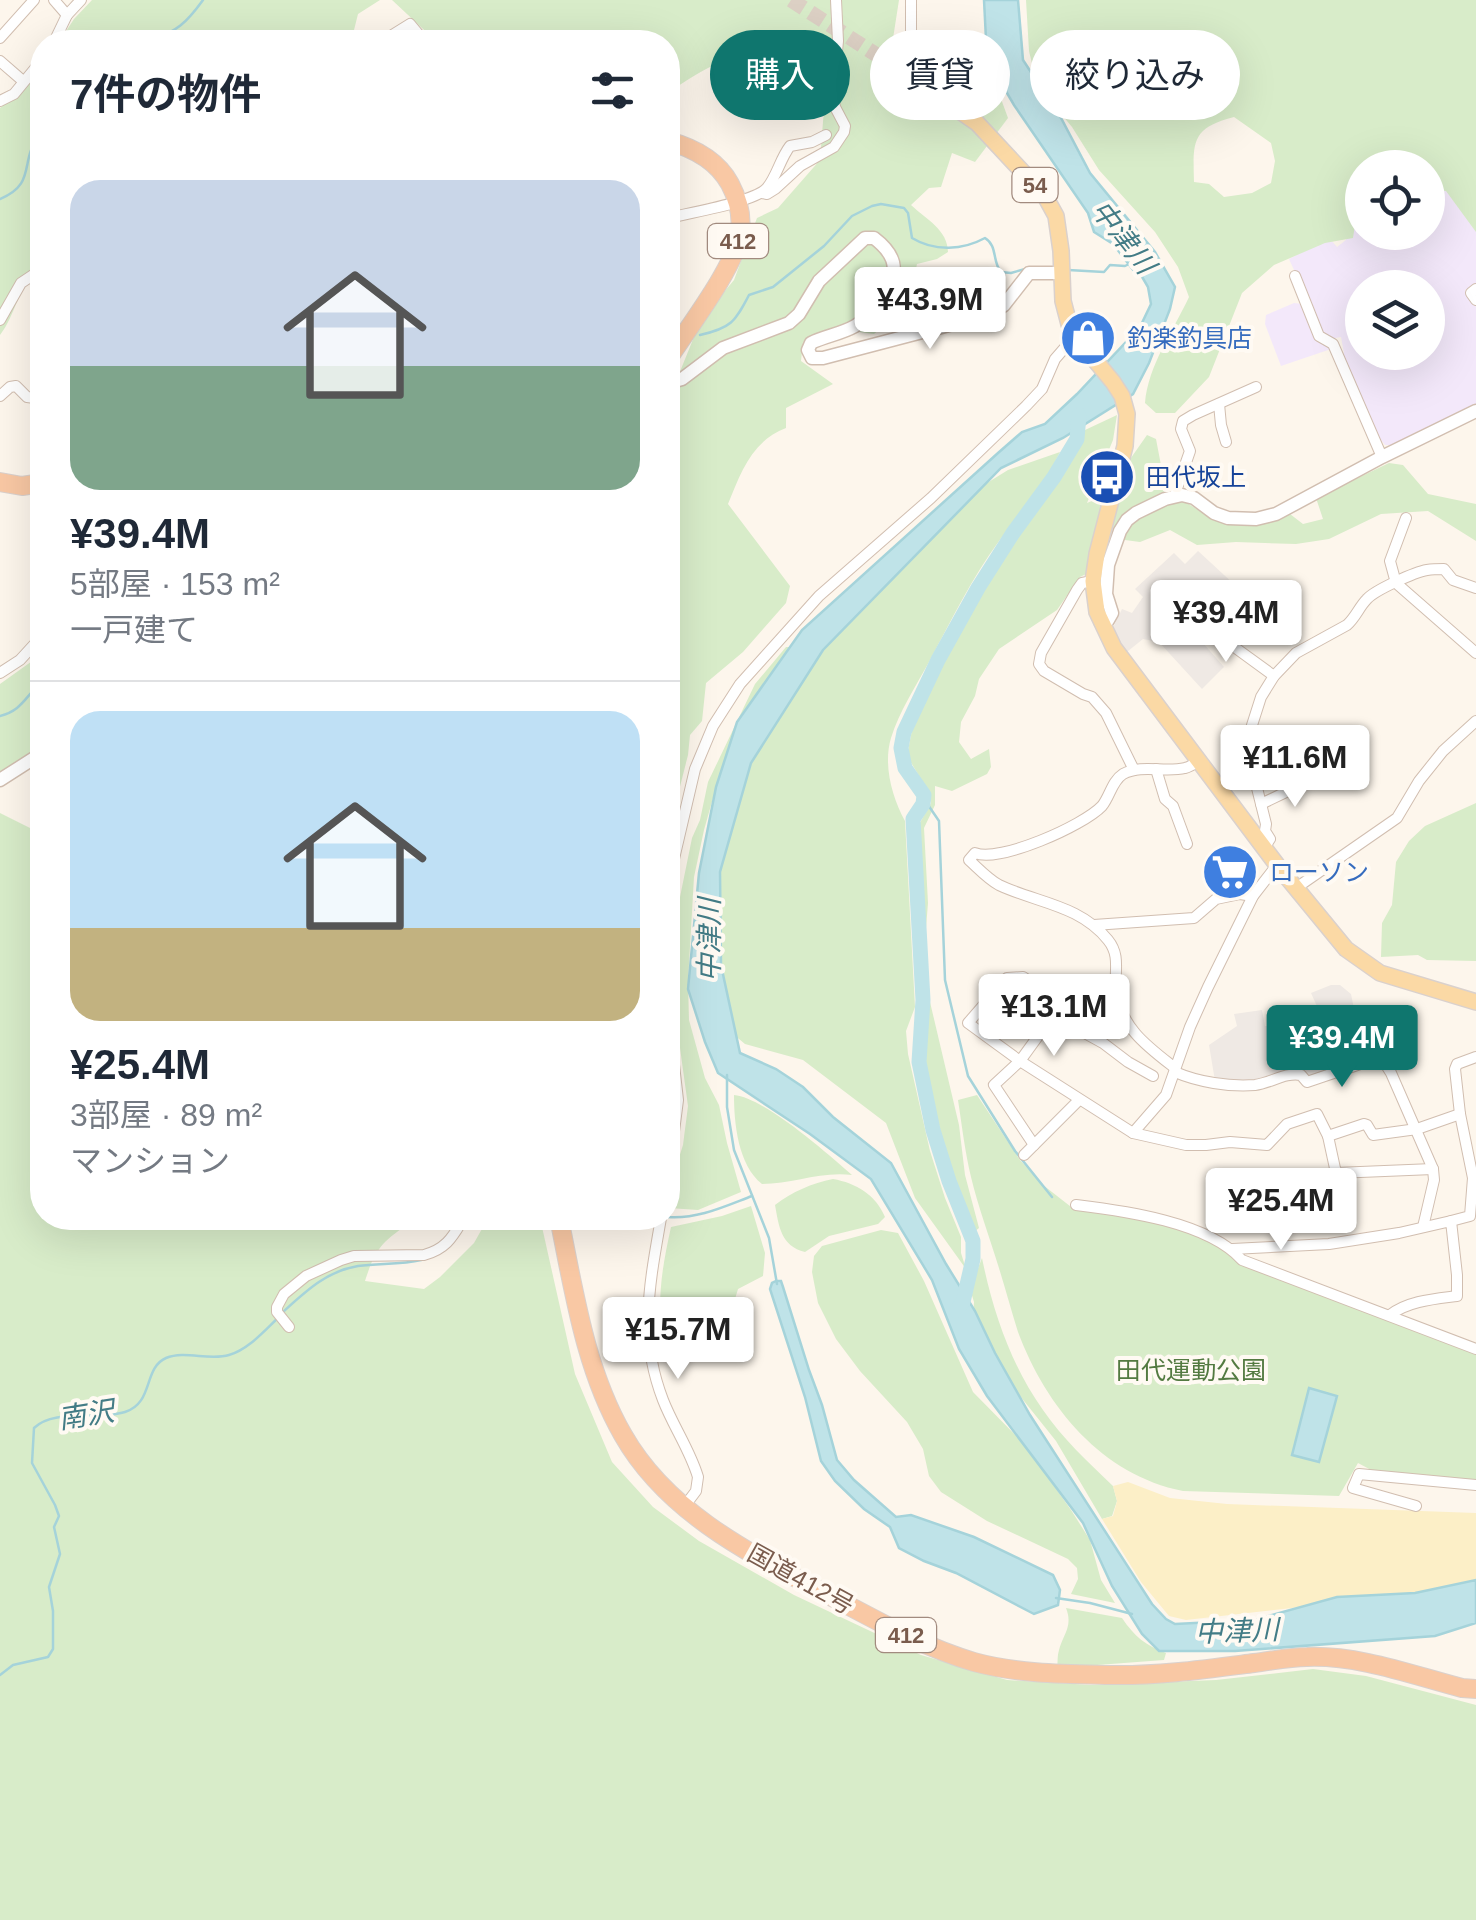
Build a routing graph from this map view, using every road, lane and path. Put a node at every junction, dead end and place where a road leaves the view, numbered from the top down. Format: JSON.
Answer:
{"nodes":[{"id":1,"x":34,"y":0,"type":"edge"},
{"id":2,"x":54,"y":0,"type":"edge"},
{"id":3,"x":81,"y":0,"type":"edge"},
{"id":4,"x":836,"y":0,"type":"edge"},
{"id":5,"x":912,"y":0,"type":"edge"},
{"id":6,"x":66,"y":15,"type":"junction"},
{"id":7,"x":59,"y":30,"type":"edge"},
{"id":8,"x":911,"y":30,"type":"edge"},
{"id":9,"x":0,"y":38,"type":"edge"},
{"id":10,"x":0,"y":61,"type":"edge"},
{"id":11,"x":30,"y":73,"type":"edge"},
{"id":12,"x":23,"y":81,"type":"junction"},
{"id":13,"x":0,"y":101,"type":"edge"},
{"id":14,"x":973,"y":120,"type":"edge"},
{"id":15,"x":826,"y":135,"type":"dead end"},
{"id":16,"x":680,"y":146,"type":"edge"},
{"id":17,"x":762,"y":194,"type":"junction"},
{"id":18,"x":737,"y":201,"type":"junction"},
{"id":19,"x":680,"y":215,"type":"edge"},
{"id":20,"x":1062,"y":273,"type":"junction"},
{"id":21,"x":1294,"y":276,"type":"dead end"},
{"id":22,"x":30,"y":278,"type":"edge"},
{"id":23,"x":1476,"y":289,"type":"edge"},
{"id":24,"x":1476,"y":300,"type":"edge"},
{"id":25,"x":0,"y":320,"type":"edge"},
{"id":26,"x":680,"y":340,"type":"edge"},
{"id":27,"x":1079,"y":341,"type":"junction"},
{"id":28,"x":680,"y":380,"type":"edge"},
{"id":29,"x":1256,"y":387,"type":"dead end"},
{"id":30,"x":0,"y":396,"type":"edge"},
{"id":31,"x":30,"y":397,"type":"edge"},
{"id":32,"x":1219,"y":404,"type":"junction"},
{"id":33,"x":1476,"y":411,"type":"edge"},
{"id":34,"x":1226,"y":442,"type":"dead end"},
{"id":35,"x":1382,"y":457,"type":"junction"},
{"id":36,"x":0,"y":482,"type":"edge"},
{"id":37,"x":30,"y":485,"type":"edge"},
{"id":38,"x":1177,"y":496,"type":"junction"},
{"id":39,"x":1406,"y":518,"type":"dead end"},
{"id":40,"x":1093,"y":581,"type":"junction"},
{"id":41,"x":1396,"y":583,"type":"junction"},
{"id":42,"x":1476,"y":588,"type":"edge"},
{"id":43,"x":1211,"y":618,"type":"dead end"},
{"id":44,"x":1101,"y":623,"type":"junction"},
{"id":45,"x":30,"y":649,"type":"edge"},
{"id":46,"x":1476,"y":653,"type":"edge"},
{"id":47,"x":0,"y":673,"type":"edge"},
{"id":48,"x":1274,"y":676,"type":"junction"},
{"id":49,"x":1476,"y":721,"type":"edge"},
{"id":50,"x":30,"y":761,"type":"edge"},
{"id":51,"x":1198,"y":762,"type":"junction"},
{"id":52,"x":1156,"y":769,"type":"junction"},
{"id":53,"x":1134,"y":770,"type":"junction"},
{"id":54,"x":0,"y":780,"type":"edge"},
{"id":55,"x":1311,"y":780,"type":"dead end"},
{"id":56,"x":1261,"y":804,"type":"junction"},
{"id":57,"x":680,"y":836,"type":"edge"},
{"id":58,"x":1187,"y":844,"type":"dead end"},
{"id":59,"x":1264,"y":848,"type":"junction"},
{"id":60,"x":1277,"y":865,"type":"junction"},
{"id":61,"x":1296,"y":888,"type":"junction"},
{"id":62,"x":1253,"y":896,"type":"junction"},
{"id":63,"x":1094,"y":924,"type":"junction"},
{"id":64,"x":1476,"y":1002,"type":"edge"},
{"id":65,"x":1058,"y":1010,"type":"junction"},
{"id":66,"x":1476,"y":1057,"type":"edge"},
{"id":67,"x":1020,"y":1061,"type":"junction"},
{"id":68,"x":1175,"y":1070,"type":"junction"},
{"id":69,"x":1153,"y":1076,"type":"dead end"},
{"id":70,"x":1079,"y":1100,"type":"junction"},
{"id":71,"x":1460,"y":1114,"type":"junction"},
{"id":72,"x":1416,"y":1128,"type":"junction"},
{"id":73,"x":1133,"y":1132,"type":"junction"},
{"id":74,"x":1328,"y":1136,"type":"junction"},
{"id":75,"x":1472,"y":1142,"type":"edge"},
{"id":76,"x":1034,"y":1145,"type":"junction"},
{"id":77,"x":1024,"y":1155,"type":"dead end"},
{"id":78,"x":1433,"y":1168,"type":"junction"},
{"id":79,"x":1076,"y":1205,"type":"dead end"},
{"id":80,"x":1473,"y":1216,"type":"edge"},
{"id":81,"x":1452,"y":1221,"type":"junction"},
{"id":82,"x":1423,"y":1227,"type":"junction"},
{"id":83,"x":456,"y":1230,"type":"edge"},
{"id":84,"x":562,"y":1230,"type":"edge"},
{"id":85,"x":659,"y":1230,"type":"edge"},
{"id":86,"x":1232,"y":1248,"type":"junction"},
{"id":87,"x":1390,"y":1316,"type":"junction"},
{"id":88,"x":289,"y":1327,"type":"dead end"},
{"id":89,"x":1476,"y":1349,"type":"edge"},
{"id":90,"x":1476,"y":1485,"type":"edge"},
{"id":91,"x":1416,"y":1506,"type":"dead end"},
{"id":92,"x":684,"y":1507,"type":"junction"},
{"id":93,"x":1476,"y":1689,"type":"edge"}],
"edges":[{"from":1,"to":9,"type":"street"},
{"from":2,"to":6,"type":"street"},
{"from":3,"to":6,"type":"street"},
{"from":4,"to":17,"type":"street"},
{"from":5,"to":8,"type":"street"},
{"from":6,"to":7,"type":"street"},
{"from":10,"to":12,"type":"street"},
{"from":11,"to":12,"type":"street"},
{"from":12,"to":13,"type":"street"},
{"from":14,"to":20,"type":"main road","number":"54"},
{"from":15,"to":17,"type":"street"},
{"from":16,"to":18,"type":"highway","number":"412"},
{"from":17,"to":18,"type":"street"},
{"from":18,"to":19,"type":"street"},
{"from":18,"to":26,"type":"highway","number":"412"},
{"from":20,"to":27,"type":"main road","number":"54"},
{"from":20,"to":28,"type":"street"},
{"from":21,"to":35,"type":"street"},
{"from":22,"to":25,"type":"street"},
{"from":23,"to":24,"type":"street"},
{"from":27,"to":40,"type":"main road","number":"54"},
{"from":27,"to":57,"type":"street"},
{"from":29,"to":32,"type":"street"},
{"from":30,"to":31,"type":"street"},
{"from":32,"to":34,"type":"street"},
{"from":32,"to":38,"type":"street"},
{"from":33,"to":35,"type":"street"},
{"from":35,"to":38,"type":"street"},
{"from":36,"to":37,"type":"highway"},
{"from":38,"to":44,"type":"street"},
{"from":39,"to":41,"type":"street"},
{"from":40,"to":44,"type":"main road","number":"54"},
{"from":40,"to":53,"type":"street"},
{"from":41,"to":42,"type":"street"},
{"from":41,"to":46,"type":"street"},
{"from":41,"to":48,"type":"street"},
{"from":43,"to":48,"type":"street"},
{"from":44,"to":51,"type":"main road","number":"54"},
{"from":45,"to":47,"type":"street"},
{"from":48,"to":56,"type":"street"},
{"from":49,"to":61,"type":"street"},
{"from":50,"to":54,"type":"street"},
{"from":51,"to":52,"type":"street"},
{"from":51,"to":59,"type":"main road","number":"54"},
{"from":52,"to":53,"type":"street"},
{"from":52,"to":58,"type":"street"},
{"from":53,"to":63,"type":"street"},
{"from":55,"to":56,"type":"street"},
{"from":56,"to":59,"type":"street"},
{"from":59,"to":60,"type":"main road","number":"54"},
{"from":60,"to":61,"type":"main road","number":"54"},
{"from":60,"to":62,"type":"street"},
{"from":61,"to":64,"type":"main road","number":"54"},
{"from":62,"to":63,"type":"street"},
{"from":62,"to":68,"type":"street"},
{"from":63,"to":68,"type":"street"},
{"from":65,"to":67,"type":"street"},
{"from":65,"to":67,"type":"street"},
{"from":65,"to":69,"type":"street"},
{"from":66,"to":71,"type":"street"},
{"from":67,"to":70,"type":"street"},
{"from":67,"to":76,"type":"street"},
{"from":68,"to":72,"type":"street"},
{"from":68,"to":73,"type":"street"},
{"from":70,"to":73,"type":"street"},
{"from":70,"to":76,"type":"street"},
{"from":71,"to":72,"type":"street"},
{"from":71,"to":75,"type":"street"},
{"from":72,"to":74,"type":"street"},
{"from":72,"to":78,"type":"street"},
{"from":73,"to":74,"type":"street"},
{"from":74,"to":78,"type":"street"},
{"from":75,"to":80,"type":"street"},
{"from":76,"to":77,"type":"street"},
{"from":78,"to":82,"type":"street"},
{"from":79,"to":86,"type":"street"},
{"from":80,"to":81,"type":"street"},
{"from":81,"to":82,"type":"street"},
{"from":81,"to":87,"type":"street"},
{"from":82,"to":86,"type":"street"},
{"from":83,"to":88,"type":"street"},
{"from":84,"to":92,"type":"highway","name":"国道412号","number":"412"},
{"from":85,"to":92,"type":"street"},
{"from":86,"to":87,"type":"street"},
{"from":87,"to":89,"type":"street"},
{"from":90,"to":91,"type":"street"},
{"from":92,"to":93,"type":"highway","name":"国道412号","number":"412"}]}
